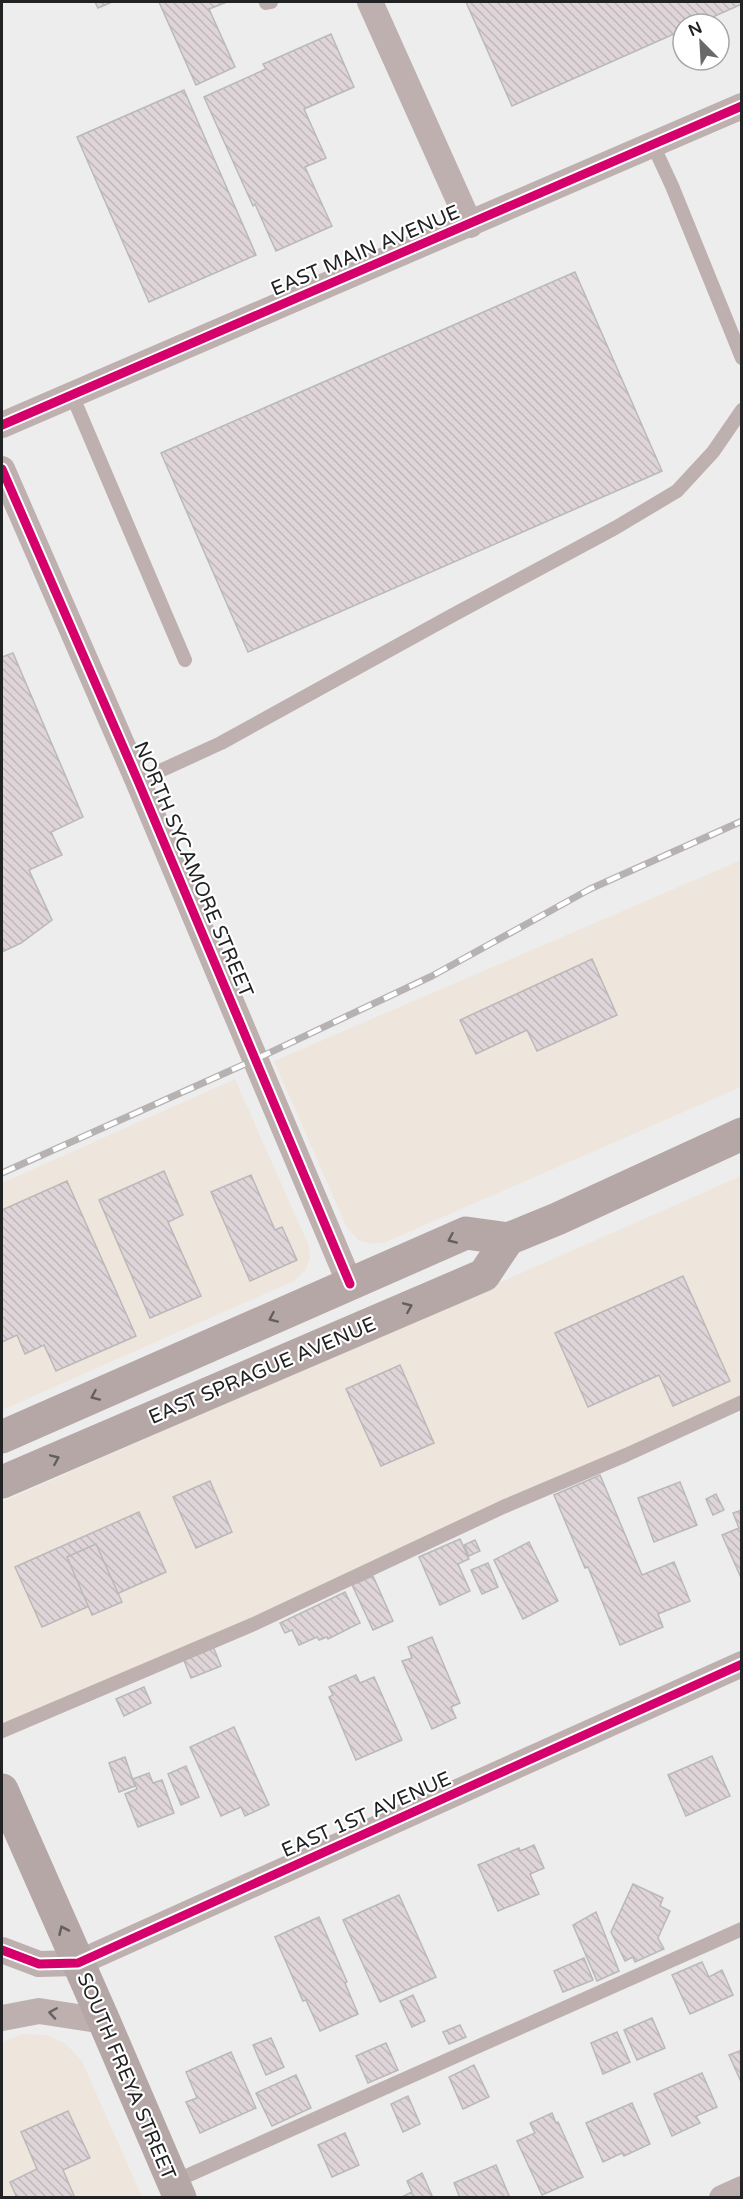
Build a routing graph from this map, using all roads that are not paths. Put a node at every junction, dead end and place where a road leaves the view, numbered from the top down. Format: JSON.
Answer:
{"nodes":[{"id":1,"x":370,"y":2,"type":"edge"},
{"id":2,"x":741,"y":106,"type":"edge"},
{"id":3,"x":653,"y":145,"type":"junction"},
{"id":4,"x":470,"y":225,"type":"junction"},
{"id":5,"x":741,"y":358,"type":"edge"},
{"id":6,"x":72,"y":395,"type":"junction"},
{"id":7,"x":741,"y":411,"type":"edge"},
{"id":8,"x":2,"y":425,"type":"edge"},
{"id":9,"x":2,"y":469,"type":"edge"},
{"id":10,"x":185,"y":660,"type":"dead end"},
{"id":11,"x":138,"y":781,"type":"junction"},
{"id":12,"x":741,"y":1134,"type":"edge"},
{"id":13,"x":508,"y":1239,"type":"junction"},
{"id":14,"x":351,"y":1284,"type":"junction"},
{"id":15,"x":741,"y":1402,"type":"edge"},
{"id":16,"x":2,"y":1437,"type":"edge"},
{"id":17,"x":2,"y":1482,"type":"edge"},
{"id":18,"x":741,"y":1664,"type":"edge"},
{"id":19,"x":2,"y":1731,"type":"edge"},
{"id":20,"x":2,"y":1791,"type":"edge"},
{"id":21,"x":741,"y":1929,"type":"edge"},
{"id":22,"x":2,"y":1950,"type":"edge"},
{"id":23,"x":78,"y":1963,"type":"junction"},
{"id":24,"x":2,"y":2018,"type":"edge"},
{"id":25,"x":104,"y":2021,"type":"junction"},
{"id":26,"x":741,"y":2189,"type":"edge"},
{"id":27,"x":176,"y":2190,"type":"edge"},
{"id":28,"x":722,"y":2198,"type":"edge"}],
"edges":[{"from":1,"to":4,"type":"street"},
{"from":2,"to":3,"type":"street","name":"EAST MAIN AVENUE"},
{"from":3,"to":4,"type":"street","name":"EAST MAIN AVENUE"},
{"from":3,"to":5,"type":"lane"},
{"from":4,"to":6,"type":"street","name":"EAST MAIN AVENUE"},
{"from":6,"to":8,"type":"street","name":"EAST MAIN AVENUE"},
{"from":6,"to":10,"type":"lane"},
{"from":7,"to":11,"type":"lane"},
{"from":9,"to":11,"type":"street","name":"NORTH SYCAMORE STREET"},
{"from":11,"to":14,"type":"street","name":"NORTH SYCAMORE STREET"},
{"from":12,"to":13,"type":"main road"},
{"from":13,"to":14,"type":"main road","one_way":true},
{"from":17,"to":13,"type":"main road","name":"EAST SPRAGUE AVENUE","one_way":true},
{"from":14,"to":16,"type":"main road","one_way":true},
{"from":15,"to":19,"type":"lane"},
{"from":18,"to":23,"type":"street","name":"EAST 1ST AVENUE"},
{"from":23,"to":20,"type":"main road","name":"SOUTH FREYA STREET","one_way":true},
{"from":21,"to":27,"type":"lane"},
{"from":22,"to":23,"type":"street","name":"EAST 1ST AVENUE"},
{"from":23,"to":25,"type":"main road","name":"SOUTH FREYA STREET"},
{"from":25,"to":24,"type":"street","one_way":true},
{"from":25,"to":27,"type":"main road","name":"SOUTH FREYA STREET"},
{"from":26,"to":28,"type":"street"}]}
